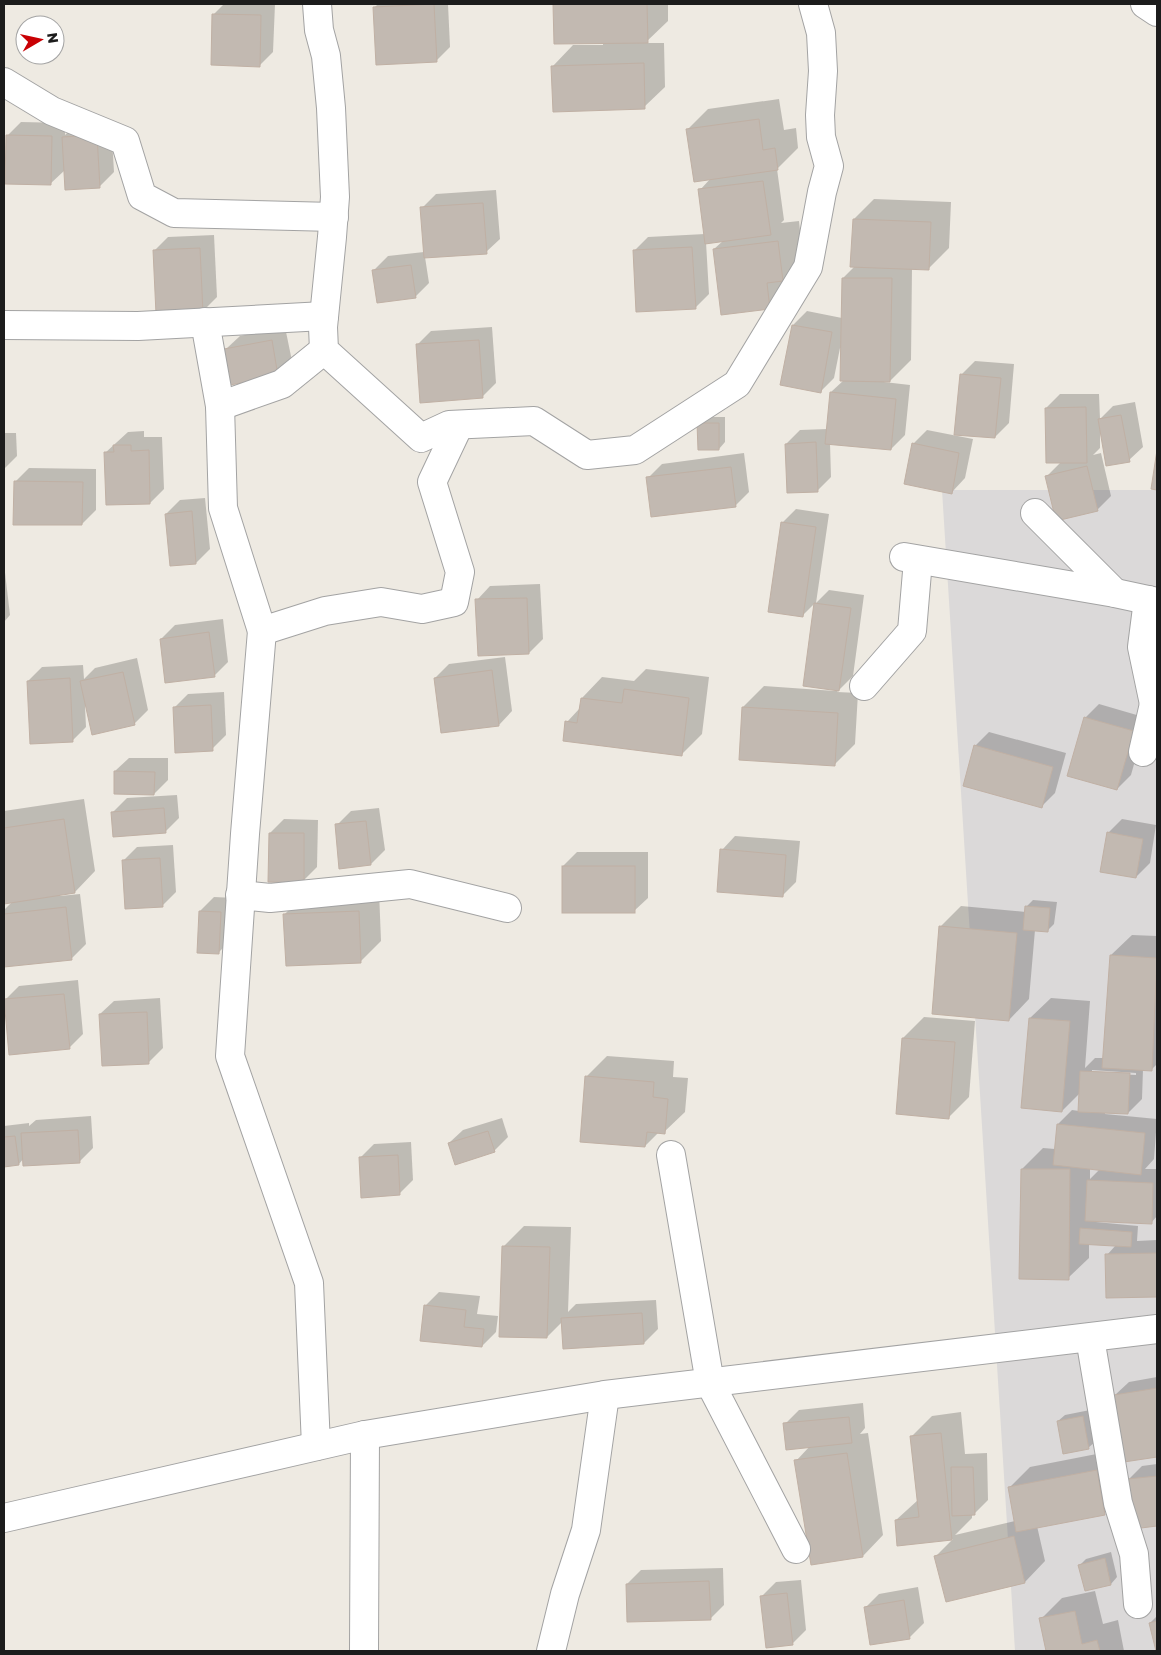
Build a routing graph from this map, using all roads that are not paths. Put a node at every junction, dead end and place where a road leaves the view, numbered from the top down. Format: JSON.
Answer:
{"nodes":[{"id":1,"x":317,"y":4,"type":"edge"},
{"id":2,"x":813,"y":4,"type":"edge"},
{"id":3,"x":1145,"y":4,"type":"edge"},
{"id":4,"x":1157,"y":12,"type":"edge"},
{"id":5,"x":4,"y":82,"type":"edge"},
{"id":6,"x":334,"y":217,"type":"junction"},
{"id":7,"x":324,"y":316,"type":"junction"},
{"id":8,"x":205,"y":322,"type":"junction"},
{"id":9,"x":4,"y":326,"type":"edge"},
{"id":10,"x":324,"y":350,"type":"junction"},
{"id":11,"x":220,"y":406,"type":"junction"},
{"id":12,"x":459,"y":425,"type":"junction"},
{"id":13,"x":1035,"y":513,"type":"dead end"},
{"id":14,"x":1115,"y":593,"type":"junction"},
{"id":15,"x":1152,"y":601,"type":"edge"},
{"id":16,"x":262,"y":631,"type":"junction"},
{"id":17,"x":864,"y":686,"type":"dead end"},
{"id":18,"x":1156,"y":703,"type":"edge"},
{"id":19,"x":1143,"y":752,"type":"dead end"},
{"id":20,"x":240,"y":895,"type":"junction"},
{"id":21,"x":507,"y":908,"type":"dead end"},
{"id":22,"x":671,"y":1155,"type":"dead end"},
{"id":23,"x":1157,"y":1329,"type":"edge"},
{"id":24,"x":1090,"y":1338,"type":"junction"},
{"id":25,"x":710,"y":1383,"type":"junction"},
{"id":26,"x":605,"y":1395,"type":"junction"},
{"id":27,"x":366,"y":1435,"type":"junction"},
{"id":28,"x":316,"y":1446,"type":"junction"},
{"id":29,"x":4,"y":1518,"type":"edge"},
{"id":30,"x":796,"y":1549,"type":"dead end"},
{"id":31,"x":1138,"y":1604,"type":"dead end"},
{"id":32,"x":364,"y":1651,"type":"edge"},
{"id":33,"x":551,"y":1651,"type":"edge"}],
"edges":[{"from":1,"to":6,"type":"street"},
{"from":2,"to":12,"type":"street"},
{"from":3,"to":4,"type":"street"},
{"from":5,"to":6,"type":"street"},
{"from":6,"to":7,"type":"street"},
{"from":7,"to":8,"type":"street"},
{"from":7,"to":10,"type":"street"},
{"from":8,"to":9,"type":"street"},
{"from":8,"to":11,"type":"street"},
{"from":10,"to":11,"type":"street"},
{"from":10,"to":12,"type":"street"},
{"from":11,"to":16,"type":"street"},
{"from":12,"to":16,"type":"street"},
{"from":13,"to":14,"type":"street"},
{"from":14,"to":15,"type":"street"},
{"from":14,"to":17,"type":"street"},
{"from":15,"to":18,"type":"street"},
{"from":16,"to":20,"type":"street"},
{"from":18,"to":19,"type":"street"},
{"from":20,"to":21,"type":"street"},
{"from":20,"to":28,"type":"street"},
{"from":22,"to":25,"type":"street"},
{"from":23,"to":24,"type":"street"},
{"from":24,"to":25,"type":"street"},
{"from":24,"to":31,"type":"street"},
{"from":25,"to":26,"type":"street"},
{"from":25,"to":30,"type":"street"},
{"from":26,"to":27,"type":"street"},
{"from":26,"to":33,"type":"street"},
{"from":27,"to":28,"type":"street"},
{"from":27,"to":32,"type":"street"},
{"from":28,"to":29,"type":"street"}]}
